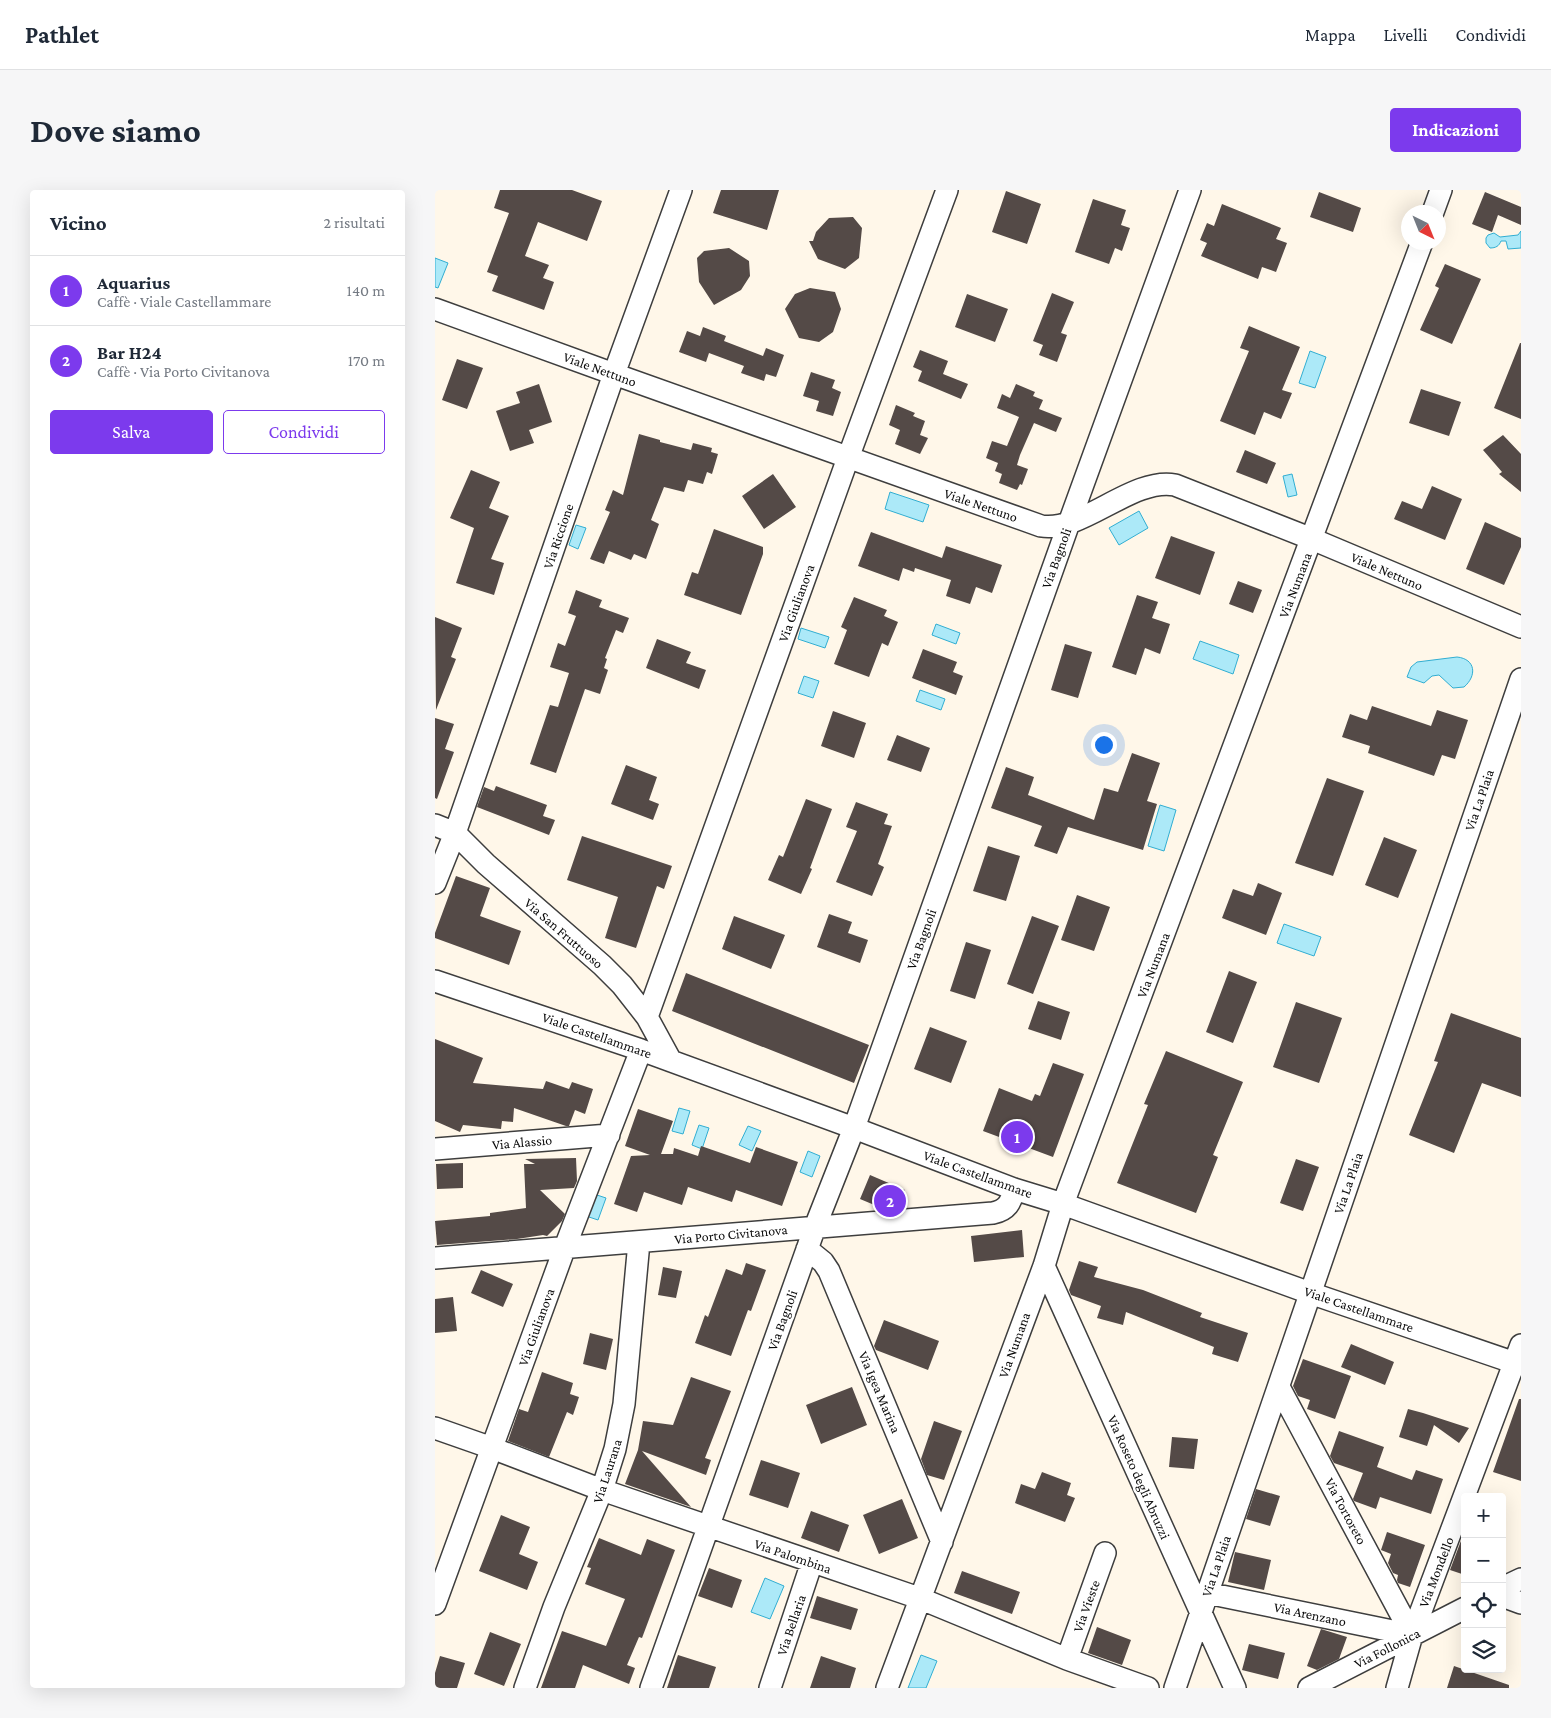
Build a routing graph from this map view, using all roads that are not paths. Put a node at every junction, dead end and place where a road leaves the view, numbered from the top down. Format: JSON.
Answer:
{"nodes":[{"id":1,"x":681,"y":190,"type":"edge"},
{"id":2,"x":947,"y":190,"type":"edge"},
{"id":3,"x":1190,"y":190,"type":"edge"},
{"id":4,"x":1441,"y":190,"type":"edge"},
{"id":5,"x":1436,"y":205,"type":"edge"},
{"id":6,"x":1419,"y":250,"type":"edge"},
{"id":7,"x":435,"y":309,"type":"edge"},
{"id":8,"x":614,"y":374,"type":"junction"},
{"id":9,"x":848,"y":458,"type":"junction"},
{"id":10,"x":1069,"y":523,"type":"junction"},
{"id":11,"x":1312,"y":539,"type":"junction"},
{"id":12,"x":1521,"y":627,"type":"edge"},
{"id":13,"x":1521,"y":678,"type":"edge"},
{"id":14,"x":435,"y":825,"type":"edge"},
{"id":15,"x":455,"y":833,"type":"junction"},
{"id":16,"x":435,"y":883,"type":"edge"},
{"id":17,"x":435,"y":981,"type":"edge"},
{"id":18,"x":647,"y":1017,"type":"junction"},
{"id":19,"x":641,"y":1050,"type":"junction"},
{"id":20,"x":671,"y":1061,"type":"junction"},
{"id":21,"x":854,"y":1128,"type":"junction"},
{"id":22,"x":609,"y":1135,"type":"junction"},
{"id":23,"x":435,"y":1149,"type":"edge"},
{"id":24,"x":1014,"y":1189,"type":"junction"},
{"id":25,"x":1063,"y":1204,"type":"junction"},
{"id":26,"x":815,"y":1227,"type":"junction"},
{"id":27,"x":639,"y":1242,"type":"junction"},
{"id":28,"x":565,"y":1247,"type":"junction"},
{"id":29,"x":807,"y":1249,"type":"junction"},
{"id":30,"x":435,"y":1258,"type":"edge"},
{"id":31,"x":1043,"y":1266,"type":"junction"},
{"id":32,"x":1310,"y":1293,"type":"junction"},
{"id":33,"x":1519,"y":1358,"type":"edge"},
{"id":34,"x":1279,"y":1387,"type":"junction"},
{"id":35,"x":435,"y":1428,"type":"edge"},
{"id":36,"x":492,"y":1448,"type":"junction"},
{"id":37,"x":602,"y":1490,"type":"junction"},
{"id":38,"x":707,"y":1526,"type":"junction"},
{"id":39,"x":942,"y":1542,"type":"junction"},
{"id":40,"x":1105,"y":1553,"type":"dead end"},
{"id":41,"x":812,"y":1562,"type":"junction"},
{"id":42,"x":1521,"y":1579,"type":"edge"},
{"id":43,"x":1506,"y":1586,"type":"edge"},
{"id":44,"x":1506,"y":1597,"type":"edge"},
{"id":45,"x":919,"y":1598,"type":"junction"},
{"id":46,"x":1204,"y":1602,"type":"junction"},
{"id":47,"x":1521,"y":1603,"type":"edge"},
{"id":48,"x":435,"y":1604,"type":"edge"},
{"id":49,"x":1461,"y":1610,"type":"edge"},
{"id":50,"x":1413,"y":1635,"type":"junction"},
{"id":51,"x":1067,"y":1659,"type":"junction"},
{"id":52,"x":525,"y":1688,"type":"edge"},
{"id":53,"x":651,"y":1688,"type":"edge"},
{"id":54,"x":770,"y":1688,"type":"edge"},
{"id":55,"x":887,"y":1688,"type":"edge"},
{"id":56,"x":1149,"y":1688,"type":"edge"},
{"id":57,"x":1175,"y":1688,"type":"edge"},
{"id":58,"x":1235,"y":1688,"type":"edge"},
{"id":59,"x":1309,"y":1688,"type":"edge"},
{"id":60,"x":1397,"y":1688,"type":"edge"}],
"edges":[{"from":1,"to":8,"type":"street","name":"Via Riccione"},
{"from":2,"to":9,"type":"street","name":"Via Giulianova"},
{"from":3,"to":10,"type":"street","name":"Via Bagnoli"},
{"from":4,"to":5,"type":"street"},
{"from":6,"to":11,"type":"street","name":"Via Numana"},
{"from":7,"to":8,"type":"street","name":"Viale Nettuno"},
{"from":8,"to":9,"type":"street","name":"Viale Nettuno"},
{"from":8,"to":15,"type":"street","name":"Via Riccione"},
{"from":9,"to":10,"type":"street","name":"Viale Nettuno"},
{"from":9,"to":18,"type":"street","name":"Via Giulianova"},
{"from":10,"to":11,"type":"street","name":"Viale Nettuno"},
{"from":10,"to":21,"type":"street","name":"Via Bagnoli"},
{"from":11,"to":12,"type":"street","name":"Viale Nettuno"},
{"from":11,"to":25,"type":"street","name":"Via Numana"},
{"from":13,"to":32,"type":"street","name":"Via La Plaia"},
{"from":14,"to":15,"type":"street","name":"Via San Fruttuoso"},
{"from":15,"to":16,"type":"street","name":"Via Riccione"},
{"from":15,"to":18,"type":"street","name":"Via San Fruttuoso"},
{"from":17,"to":19,"type":"street","name":"Viale Castellammare"},
{"from":18,"to":20,"type":"street","name":"Via San Fruttuoso"},
{"from":19,"to":20,"type":"street","name":"Viale Castellammare"},
{"from":19,"to":22,"type":"street","name":"Via Giulianova"},
{"from":20,"to":21,"type":"street","name":"Viale Castellammare"},
{"from":21,"to":24,"type":"street","name":"Viale Castellammare"},
{"from":21,"to":26,"type":"street","name":"Via Bagnoli"},
{"from":22,"to":23,"type":"street","name":"Via Alassio"},
{"from":22,"to":28,"type":"street","name":"Via Giulianova"},
{"from":24,"to":25,"type":"street","name":"Viale Castellammare"},
{"from":24,"to":26,"type":"street","name":"Via Porto Civitanova"},
{"from":25,"to":31,"type":"street","name":"Via Numana"},
{"from":25,"to":32,"type":"street","name":"Viale Castellammare"},
{"from":26,"to":27,"type":"street","name":"Via Porto Civitanova"},
{"from":26,"to":29,"type":"street","name":"Via Bagnoli"},
{"from":27,"to":28,"type":"street","name":"Via Porto Civitanova"},
{"from":27,"to":37,"type":"street","name":"Via Laurana"},
{"from":28,"to":30,"type":"street","name":"Via Porto Civitanova"},
{"from":28,"to":36,"type":"street","name":"Via Giulianova"},
{"from":29,"to":38,"type":"street","name":"Via Bagnoli"},
{"from":29,"to":39,"type":"street","name":"Via Igea Marina"},
{"from":31,"to":39,"type":"street","name":"Via Numana"},
{"from":31,"to":46,"type":"street","name":"Via Roseto degli Abruzzi"},
{"from":32,"to":33,"type":"street","name":"Viale Castellammare"},
{"from":32,"to":34,"type":"street","name":"Via La Plaia"},
{"from":33,"to":50,"type":"street","name":"Via Mondello"},
{"from":34,"to":46,"type":"street","name":"Via La Plaia"},
{"from":34,"to":50,"type":"street","name":"Via Tortoreto"},
{"from":35,"to":36,"type":"street","name":"Via Palombina"},
{"from":36,"to":37,"type":"street","name":"Via Palombina"},
{"from":36,"to":48,"type":"street","name":"Via Giulianova"},
{"from":37,"to":38,"type":"street","name":"Via Palombina"},
{"from":37,"to":52,"type":"street","name":"Via Laurana"},
{"from":38,"to":41,"type":"street","name":"Via Palombina"},
{"from":38,"to":53,"type":"street","name":"Via Bagnoli"},
{"from":39,"to":45,"type":"street","name":"Via Numana"},
{"from":40,"to":51,"type":"street","name":"Via Vieste"},
{"from":41,"to":45,"type":"street","name":"Via Palombina"},
{"from":41,"to":54,"type":"street","name":"Via Bellaria"},
{"from":42,"to":43,"type":"street"},
{"from":44,"to":47,"type":"street"},
{"from":45,"to":51,"type":"street","name":"Via Palombina"},
{"from":45,"to":55,"type":"street","name":"Via Numana"},
{"from":46,"to":50,"type":"street","name":"Via Arenzano"},
{"from":46,"to":57,"type":"street","name":"Via La Plaia"},
{"from":46,"to":58,"type":"street","name":"Via Roseto degli Abruzzi"},
{"from":49,"to":50,"type":"street","name":"Via Follonica"},
{"from":50,"to":59,"type":"street","name":"Via Follonica"},
{"from":50,"to":60,"type":"street","name":"Via Mondello"},
{"from":51,"to":56,"type":"street","name":"Via Palombina"}]}
